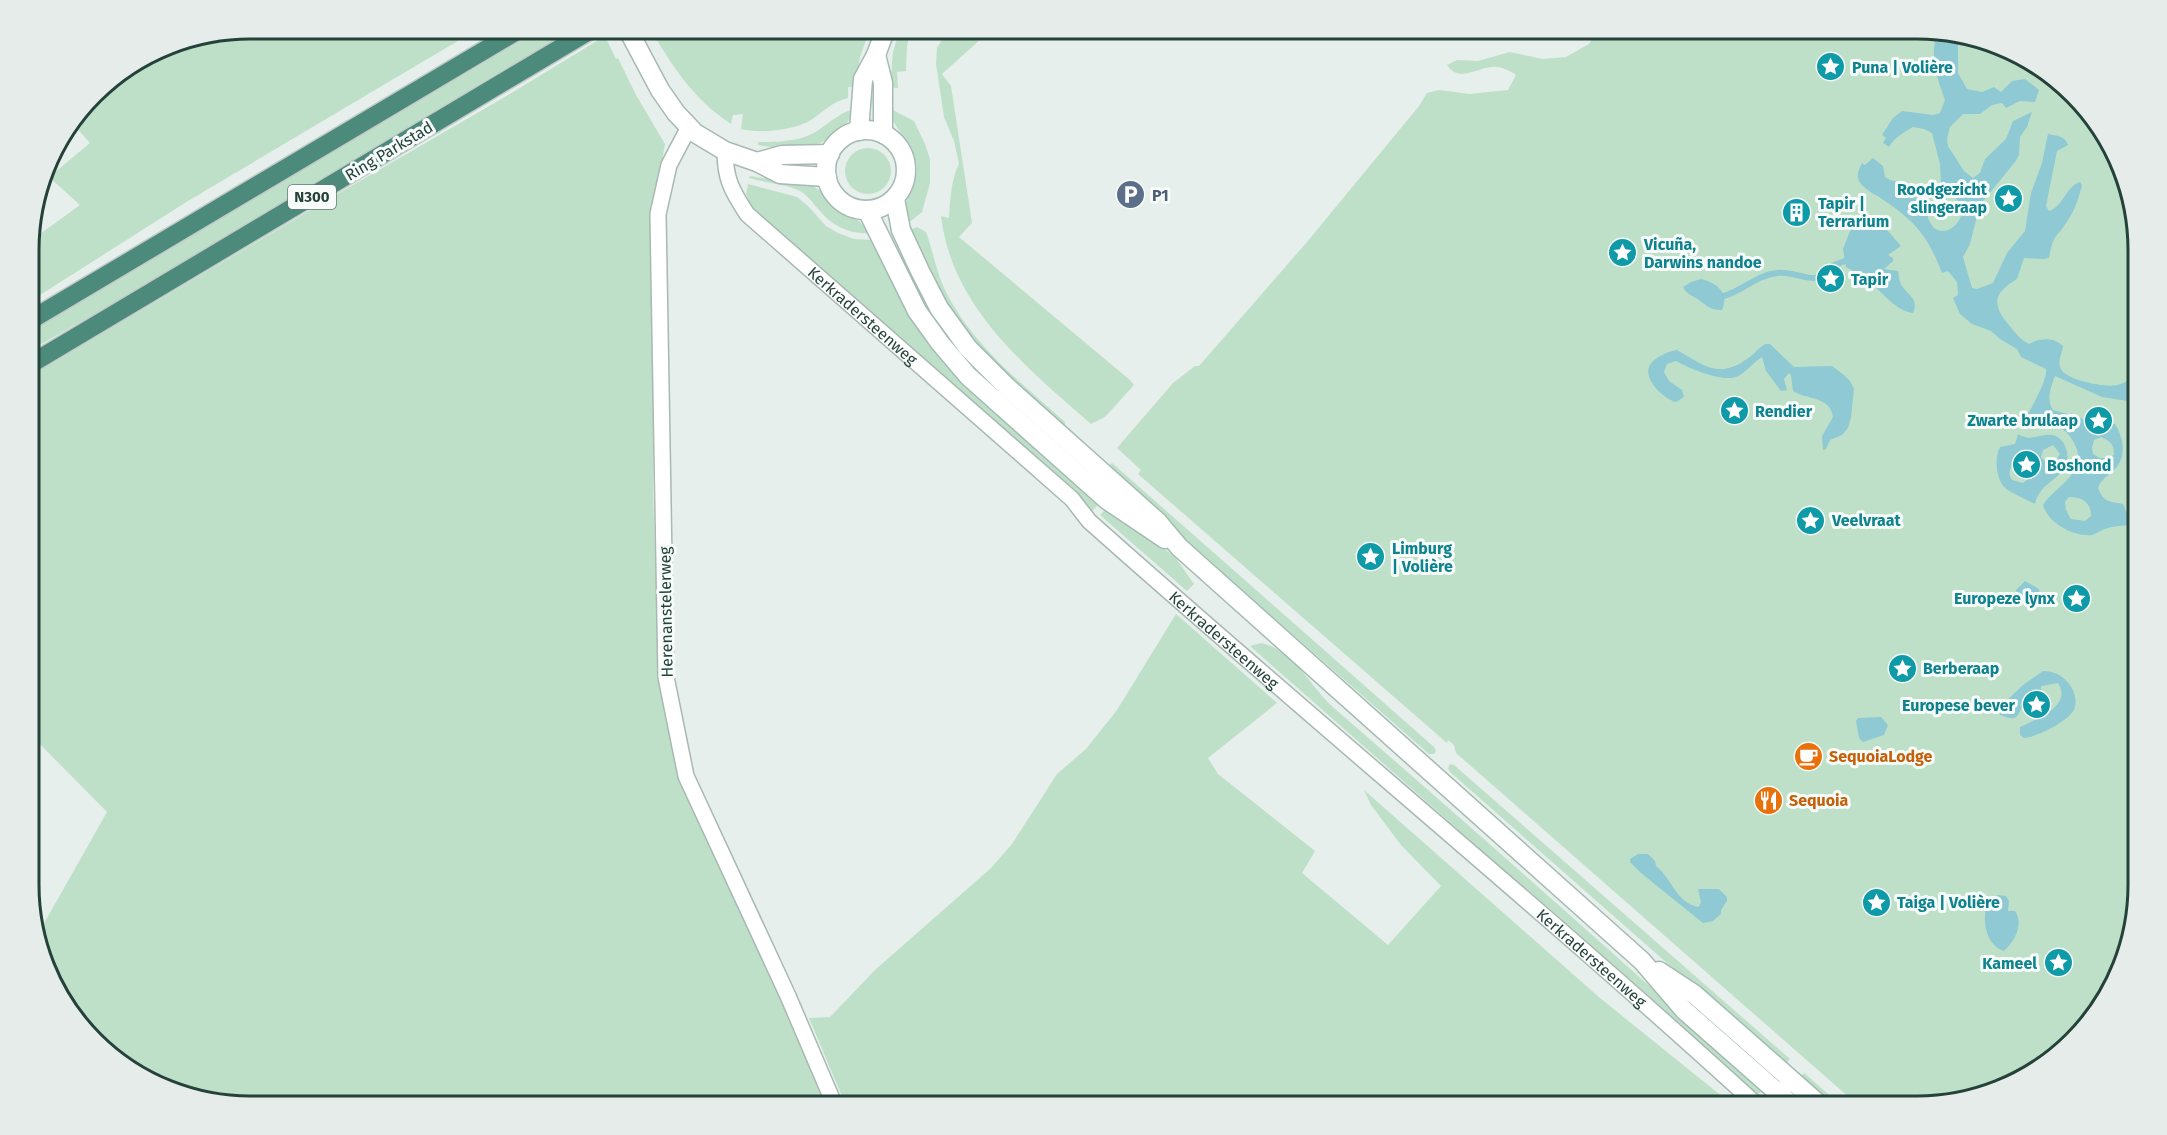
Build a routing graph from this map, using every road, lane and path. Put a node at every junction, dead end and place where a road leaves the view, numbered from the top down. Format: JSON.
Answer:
{"nodes":[{"id":1,"x":503,"y":39,"type":"edge"},
{"id":2,"x":576,"y":39,"type":"edge"},
{"id":3,"x":632,"y":39,"type":"edge"},
{"id":4,"x":882,"y":39,"type":"edge"},
{"id":5,"x":876,"y":55,"type":"junction"},
{"id":6,"x":689,"y":127,"type":"junction"},
{"id":7,"x":860,"y":131,"type":"junction"},
{"id":8,"x":883,"y":134,"type":"junction"},
{"id":9,"x":725,"y":151,"type":"junction"},
{"id":10,"x":830,"y":154,"type":"junction"},
{"id":11,"x":757,"y":162,"type":"junction"},
{"id":12,"x":827,"y":177,"type":"junction"},
{"id":13,"x":895,"y":199,"type":"junction"},
{"id":14,"x":867,"y":210,"type":"junction"},
{"id":15,"x":39,"y":315,"type":"edge"},
{"id":16,"x":39,"y":359,"type":"edge"},
{"id":17,"x":1179,"y":547,"type":"junction"},
{"id":18,"x":1642,"y":961,"type":"junction"},
{"id":19,"x":1792,"y":1080,"type":"junction"},
{"id":20,"x":831,"y":1096,"type":"edge"},
{"id":21,"x":1747,"y":1096,"type":"edge"},
{"id":22,"x":1774,"y":1096,"type":"edge"},
{"id":23,"x":1783,"y":1096,"type":"edge"},
{"id":24,"x":1810,"y":1096,"type":"edge"}],
"edges":[{"from":1,"to":15,"type":"highway","number":"N300"},
{"from":2,"to":16,"type":"highway","name":"Ring Parkstad","number":"N300"},
{"from":3,"to":6,"type":"main road"},
{"from":4,"to":5,"type":"main road"},
{"from":5,"to":7,"type":"main road"},
{"from":5,"to":8,"type":"main road"},
{"from":6,"to":9,"type":"main road"},
{"from":6,"to":20,"type":"street","name":"Herenanstelerweg"},
{"from":7,"to":8,"type":"main road"},
{"from":7,"to":10,"type":"main road"},
{"from":8,"to":13,"type":"main road"},
{"from":9,"to":11,"type":"main road"},
{"from":9,"to":21,"type":"street","name":"Kerkradersteenweg"},
{"from":10,"to":11,"type":"main road"},
{"from":10,"to":12,"type":"main road"},
{"from":11,"to":12,"type":"main road"},
{"from":12,"to":14,"type":"main road"},
{"from":13,"to":14,"type":"main road"},
{"from":13,"to":17,"type":"main road","name":"Kerkradersteenweg"},
{"from":14,"to":17,"type":"main road","name":"Kerkradersteenweg"},
{"from":17,"to":18,"type":"main road","name":"Kerkradersteenweg"},
{"from":18,"to":19,"type":"main road","name":"Kerkradersteenweg"},
{"from":18,"to":22,"type":"main road","name":"Kerkradersteenweg"},
{"from":19,"to":23,"type":"street","name":"Kerkradersteenweg"},
{"from":19,"to":24,"type":"main road","name":"Kerkradersteenweg"}]}
